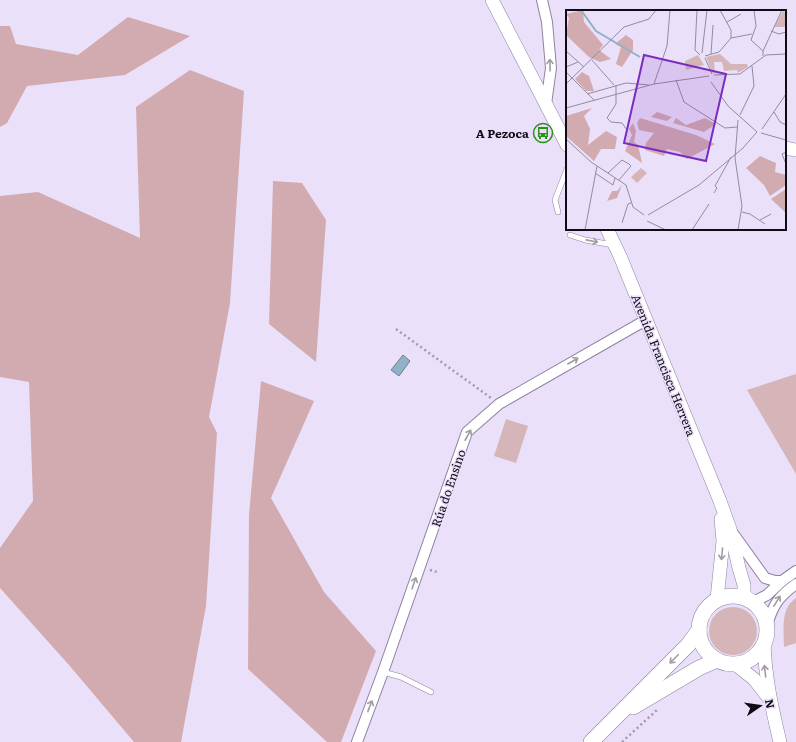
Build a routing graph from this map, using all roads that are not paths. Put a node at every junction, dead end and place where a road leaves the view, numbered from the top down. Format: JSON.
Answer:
{"nodes":[{"id":1,"x":492,"y":0,"type":"edge"},
{"id":2,"x":542,"y":0,"type":"edge"},
{"id":3,"x":546,"y":104,"type":"junction"},
{"id":4,"x":566,"y":140,"type":"edge"},
{"id":5,"x":786,"y":148,"type":"edge"},
{"id":6,"x":796,"y":150,"type":"edge"},
{"id":7,"x":566,"y":172,"type":"edge"},
{"id":8,"x":558,"y":212,"type":"dead end"},
{"id":9,"x":607,"y":230,"type":"edge"},
{"id":10,"x":570,"y":234,"type":"dead end"},
{"id":11,"x":615,"y":246,"type":"junction"},
{"id":12,"x":646,"y":320,"type":"junction"},
{"id":13,"x":720,"y":501,"type":"junction"},
{"id":14,"x":730,"y":529,"type":"junction"},
{"id":15,"x":796,"y":571,"type":"edge"},
{"id":16,"x":782,"y":581,"type":"junction"},
{"id":17,"x":796,"y":584,"type":"edge"},
{"id":18,"x":717,"y":599,"type":"junction"},
{"id":19,"x":749,"y":600,"type":"junction"},
{"id":20,"x":767,"y":625,"type":"junction"},
{"id":21,"x":699,"y":630,"type":"junction"},
{"id":22,"x":764,"y":643,"type":"junction"},
{"id":23,"x":717,"y":660,"type":"junction"},
{"id":24,"x":735,"y":664,"type":"junction"},
{"id":25,"x":383,"y":672,"type":"junction"},
{"id":26,"x":431,"y":692,"type":"dead end"},
{"id":27,"x":769,"y":698,"type":"junction"},
{"id":28,"x":618,"y":715,"type":"junction"},
{"id":29,"x":357,"y":742,"type":"edge"},
{"id":30,"x":591,"y":742,"type":"edge"},
{"id":31,"x":780,"y":742,"type":"edge"}],
"edges":[{"from":1,"to":3,"type":"street"},
{"from":3,"to":2,"type":"street","one_way":true},
{"from":3,"to":4,"type":"street"},
{"from":5,"to":6,"type":"street"},
{"from":7,"to":8,"type":"lane"},
{"from":9,"to":11,"type":"street","name":"Avenida Francisca Herrera"},
{"from":10,"to":11,"type":"lane","one_way":true},
{"from":11,"to":12,"type":"street","name":"Avenida Francisca Herrera"},
{"from":12,"to":13,"type":"street","name":"Avenida Francisca Herrera"},
{"from":25,"to":12,"type":"street","name":"Rúa do Ensino","one_way":true},
{"from":13,"to":14,"type":"street","name":"Avenida Francisca Herrera"},
{"from":13,"to":18,"type":"street","name":"Avenida Francisca Herrera","one_way":true},
{"from":14,"to":16,"type":"street","name":"Avenida Francisca Herrera"},
{"from":14,"to":19,"type":"street","name":"Avenida Francisca Herrera"},
{"from":15,"to":16,"type":"street"},
{"from":16,"to":19,"type":"street"},
{"from":20,"to":17,"type":"street","one_way":true},
{"from":18,"to":19,"type":"main road"},
{"from":18,"to":21,"type":"main road"},
{"from":19,"to":20,"type":"main road"},
{"from":20,"to":22,"type":"main road"},
{"from":21,"to":23,"type":"main road"},
{"from":21,"to":28,"type":"main road","one_way":true},
{"from":22,"to":24,"type":"main road"},
{"from":27,"to":22,"type":"street","one_way":true},
{"from":23,"to":24,"type":"main road"},
{"from":23,"to":28,"type":"main road"},
{"from":24,"to":27,"type":"street"},
{"from":25,"to":26,"type":"lane"},
{"from":29,"to":25,"type":"street","name":"Rúa do Ensino","one_way":true},
{"from":27,"to":31,"type":"street"},
{"from":28,"to":30,"type":"main road"}]}
